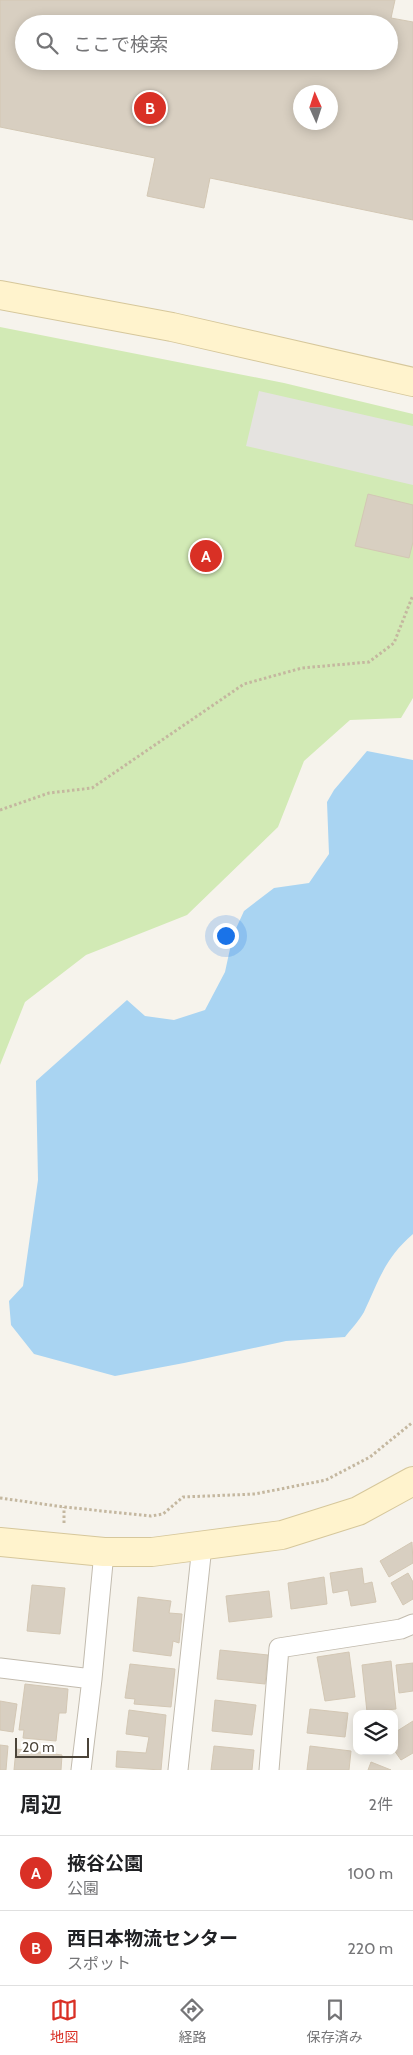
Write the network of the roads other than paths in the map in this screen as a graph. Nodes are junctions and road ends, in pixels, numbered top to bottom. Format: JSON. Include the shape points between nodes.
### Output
{"nodes":[{"id":1,"x":0,"y":294,"type":"edge"},
{"id":2,"x":413,"y":382,"type":"edge"},
{"id":3,"x":413,"y":1481,"type":"edge"},
{"id":4,"x":0,"y":1542,"type":"edge"},
{"id":5,"x":202,"y":1546,"type":"junction"},
{"id":6,"x":104,"y":1552,"type":"junction"},
{"id":7,"x":413,"y":1624,"type":"edge"},
{"id":8,"x":0,"y":1668,"type":"edge"},
{"id":9,"x":92,"y":1679,"type":"junction"},
{"id":10,"x":81,"y":1770,"type":"edge"},
{"id":11,"x":178,"y":1770,"type":"edge"},
{"id":12,"x":269,"y":1770,"type":"edge"}],
"edges":[{"from":1,"to":2,"type":"street","via":[[172,327]]},
{"from":3,"to":5,"type":"street","via":[[358,1511],[282,1535]]},
{"from":4,"to":6,"type":"street"},
{"from":5,"to":6,"type":"street","via":[[152,1552]]},
{"from":5,"to":11,"type":"street"},
{"from":6,"to":9,"type":"street"},
{"from":7,"to":12,"type":"street","via":[[401,1630],[279,1648]]},
{"from":8,"to":9,"type":"street"},
{"from":9,"to":10,"type":"street"}]}
